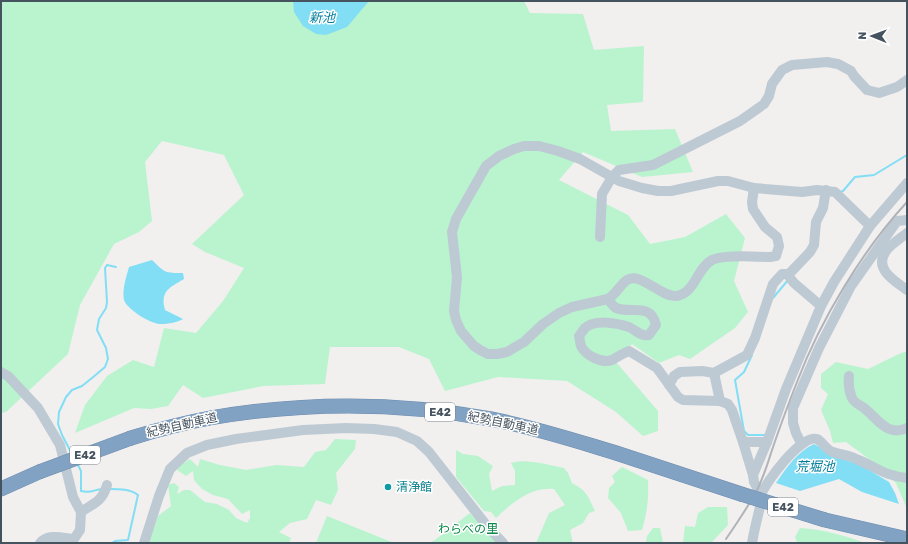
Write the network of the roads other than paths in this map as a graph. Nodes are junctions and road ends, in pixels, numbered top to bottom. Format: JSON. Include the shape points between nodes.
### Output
{"nodes":[{"id":1,"x":907,"y":80,"type":"edge"},
{"id":2,"x":612,"y":177,"type":"junction"},
{"id":3,"x":907,"y":183,"type":"edge"},
{"id":4,"x":754,"y":188,"type":"junction"},
{"id":5,"x":826,"y":190,"type":"junction"},
{"id":6,"x":907,"y":220,"type":"edge"},
{"id":7,"x":870,"y":226,"type":"junction"},
{"id":8,"x":907,"y":233,"type":"edge"},
{"id":9,"x":600,"y":237,"type":"dead end"},
{"id":10,"x":787,"y":274,"type":"junction"},
{"id":11,"x":907,"y":290,"type":"edge"},
{"id":12,"x":608,"y":299,"type":"junction"},
{"id":13,"x":821,"y":306,"type":"junction"},
{"id":14,"x":1,"y":372,"type":"edge"},
{"id":15,"x":714,"y":373,"type":"junction"},
{"id":16,"x":849,"y":376,"type":"dead end"},
{"id":17,"x":669,"y":384,"type":"junction"},
{"id":18,"x":720,"y":401,"type":"junction"},
{"id":19,"x":907,"y":428,"type":"edge"},
{"id":20,"x":743,"y":442,"type":"junction"},
{"id":21,"x":767,"y":442,"type":"junction"},
{"id":22,"x":801,"y":443,"type":"junction"},
{"id":23,"x":753,"y":474,"type":"junction"},
{"id":24,"x":907,"y":478,"type":"edge"},
{"id":25,"x":107,"y":485,"type":"dead end"},
{"id":26,"x":1,"y":489,"type":"edge"},
{"id":27,"x":761,"y":495,"type":"junction"},
{"id":28,"x":80,"y":512,"type":"junction"},
{"id":29,"x":907,"y":539,"type":"edge"},
{"id":30,"x":752,"y":542,"type":"edge"},
{"id":31,"x":40,"y":543,"type":"edge"},
{"id":32,"x":144,"y":543,"type":"edge"},
{"id":33,"x":503,"y":543,"type":"edge"}],
"edges":[{"from":1,"to":2,"type":"street","via":[[897,87],[879,93],[867,90],[851,71],[838,64],[827,62],[792,65],[782,70],[772,84],[764,104],[740,121],[653,165],[619,170]]},
{"from":2,"to":4,"type":"street","via":[[658,191],[671,191],[718,181]]},
{"from":2,"to":9,"type":"street","via":[[602,194]]},
{"from":2,"to":12,"type":"street","via":[[580,159],[558,151],[539,146],[514,149],[486,166],[456,219],[452,232],[457,277],[454,311],[456,320],[461,331],[480,350],[488,354],[507,352],[524,342],[543,324],[572,307]]},
{"from":3,"to":7,"type":"street"},
{"from":4,"to":5,"type":"street","via":[[802,192]]},
{"from":4,"to":12,"type":"street","via":[[753,209],[777,238],[779,246],[776,256],[720,258],[711,261],[703,267],[688,292],[678,296],[663,293],[635,277],[628,279]]},
{"from":5,"to":7,"type":"street","via":[[835,192]]},
{"from":5,"to":10,"type":"street","via":[[823,208],[816,222],[814,245]]},
{"from":6,"to":22,"type":"street","via":[[897,221],[862,270],[847,293],[819,348],[793,408],[793,423]]},
{"from":7,"to":13,"type":"street"},
{"from":8,"to":11,"type":"street","via":[[886,252],[882,261],[888,276]]},
{"from":10,"to":13,"type":"street"},
{"from":10,"to":15,"type":"street","via":[[782,274],[773,284],[747,355]]},
{"from":12,"to":17,"type":"street","via":[[615,308],[638,309],[649,313],[656,325],[654,330],[644,336],[628,327],[609,323],[595,324],[586,327],[579,336],[581,346],[594,358],[604,361],[629,351],[634,353],[657,368]]},
{"from":13,"to":21,"type":"street"},
{"from":14,"to":28,"type":"street","via":[[8,376],[38,408],[60,445],[73,497]]},
{"from":15,"to":17,"type":"street","via":[[680,372]]},
{"from":15,"to":18,"type":"street"},
{"from":16,"to":19,"type":"street","via":[[852,400],[882,426],[894,431]]},
{"from":17,"to":18,"type":"street","via":[[682,400]]},
{"from":18,"to":20,"type":"street","via":[[728,404],[732,410]]},
{"from":20,"to":21,"type":"street"},
{"from":20,"to":23,"type":"street"},
{"from":21,"to":23,"type":"street"},
{"from":22,"to":24,"type":"street","via":[[815,438],[832,452],[856,458],[895,477]]},
{"from":22,"to":27,"type":"street","via":[[772,476]]},
{"from":23,"to":27,"type":"street"},
{"from":25,"to":28,"type":"street","via":[[104,496]]},
{"from":26,"to":29,"type":"highway","name":"紀勢自動車道","number":"E42","bridge":true,"via":[[131,438],[209,418],[294,407],[423,410],[492,419],[533,428],[825,520]]},
{"from":27,"to":30,"type":"street"},
{"from":28,"to":31,"type":"street","via":[[80,530],[74,539],[54,537]]},
{"from":32,"to":33,"type":"street","via":[[158,496],[170,469],[188,453],[207,445],[236,439],[303,430],[346,428],[397,432],[417,441],[429,452]]}]}
